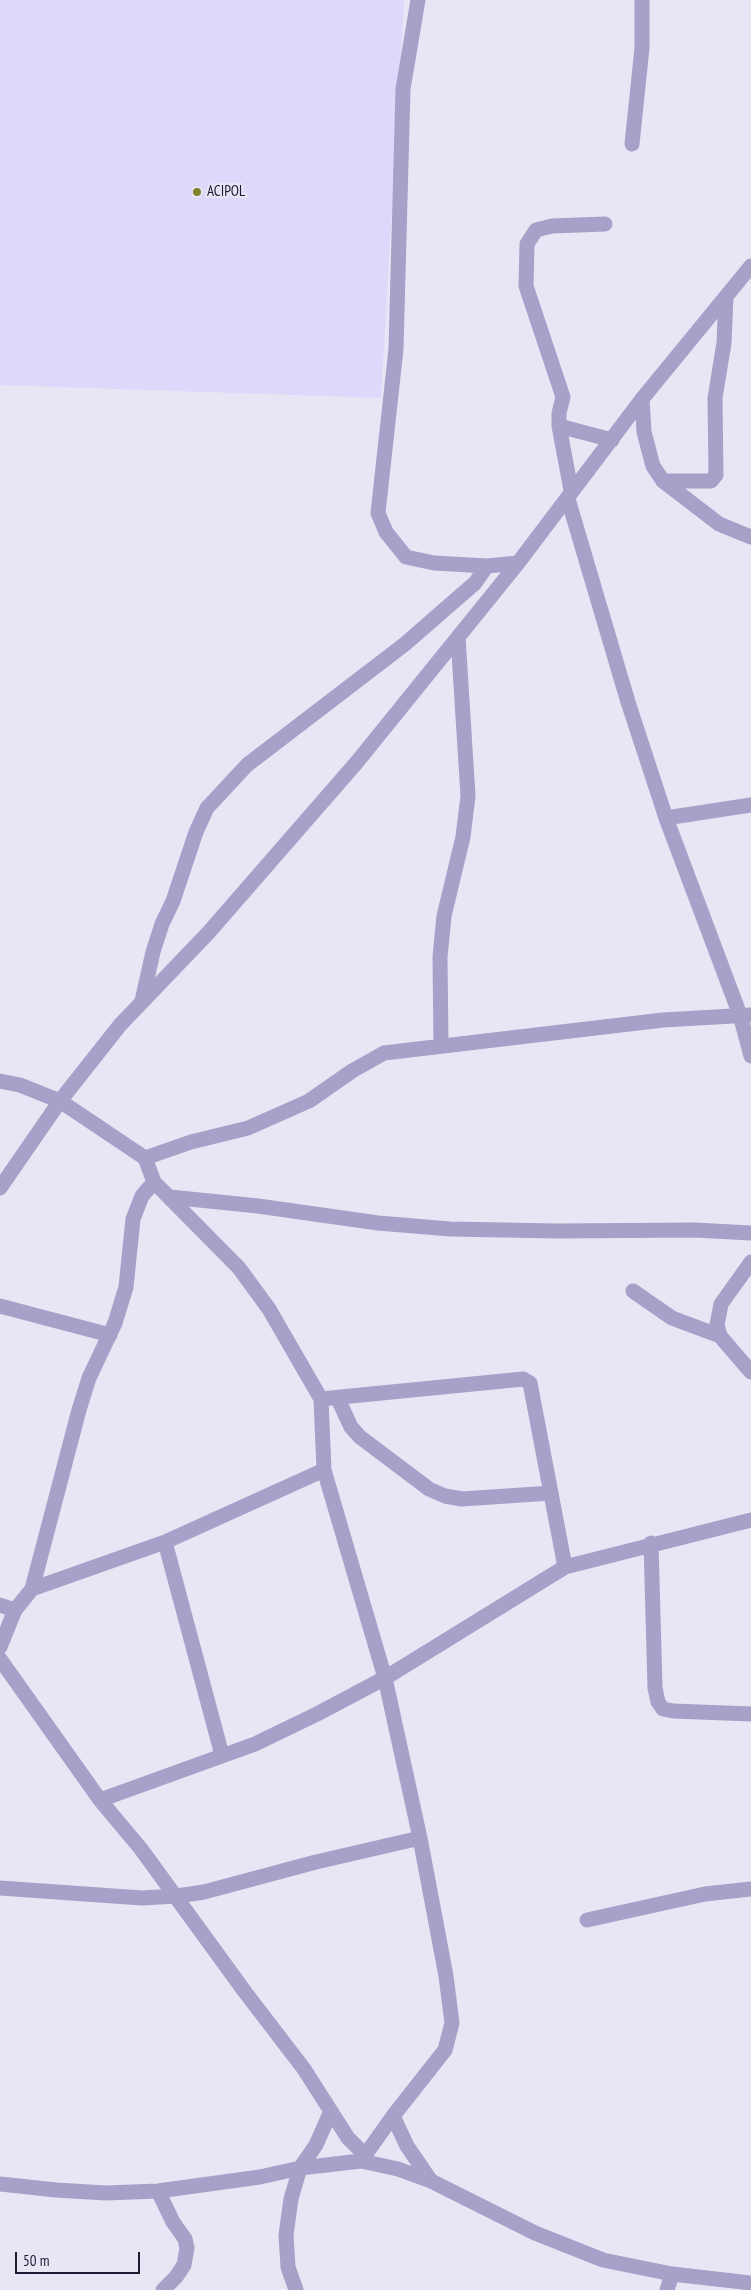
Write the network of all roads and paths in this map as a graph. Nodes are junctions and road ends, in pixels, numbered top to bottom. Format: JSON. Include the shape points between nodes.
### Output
{"nodes":[{"id":1,"x":418,"y":0,"type":"edge"},
{"id":2,"x":642,"y":0,"type":"edge"},
{"id":3,"x":632,"y":144,"type":"dead end"},
{"id":4,"x":605,"y":224,"type":"dead end"},
{"id":5,"x":751,"y":266,"type":"edge"},
{"id":6,"x":746,"y":283,"type":"edge"},
{"id":7,"x":726,"y":297,"type":"junction"},
{"id":8,"x":642,"y":399,"type":"junction"},
{"id":9,"x":559,"y":426,"type":"junction"},
{"id":10,"x":612,"y":440,"type":"junction"},
{"id":11,"x":663,"y":481,"type":"junction"},
{"id":12,"x":570,"y":494,"type":"junction"},
{"id":13,"x":751,"y":537,"type":"edge"},
{"id":14,"x":518,"y":563,"type":"junction"},
{"id":15,"x":487,"y":566,"type":"junction"},
{"id":16,"x":458,"y":637,"type":"junction"},
{"id":17,"x":751,"y":805,"type":"edge"},
{"id":18,"x":666,"y":818,"type":"junction"},
{"id":19,"x":141,"y":1003,"type":"junction"},
{"id":20,"x":746,"y":1015,"type":"edge"},
{"id":21,"x":441,"y":1045,"type":"junction"},
{"id":22,"x":751,"y":1056,"type":"edge"},
{"id":23,"x":0,"y":1082,"type":"edge"},
{"id":24,"x":60,"y":1101,"type":"junction"},
{"id":25,"x":145,"y":1158,"type":"junction"},
{"id":26,"x":154,"y":1182,"type":"junction"},
{"id":27,"x":0,"y":1188,"type":"edge"},
{"id":28,"x":170,"y":1197,"type":"junction"},
{"id":29,"x":751,"y":1233,"type":"edge"},
{"id":30,"x":751,"y":1262,"type":"edge"},
{"id":31,"x":632,"y":1290,"type":"dead end"},
{"id":32,"x":0,"y":1306,"type":"edge"},
{"id":33,"x":110,"y":1335,"type":"junction"},
{"id":34,"x":720,"y":1336,"type":"junction"},
{"id":35,"x":751,"y":1372,"type":"edge"},
{"id":36,"x":338,"y":1399,"type":"junction"},
{"id":37,"x":321,"y":1400,"type":"junction"},
{"id":38,"x":324,"y":1470,"type":"junction"},
{"id":39,"x":551,"y":1493,"type":"junction"},
{"id":40,"x":751,"y":1520,"type":"edge"},
{"id":41,"x":164,"y":1542,"type":"junction"},
{"id":42,"x":651,"y":1543,"type":"junction"},
{"id":43,"x":565,"y":1567,"type":"junction"},
{"id":44,"x":32,"y":1589,"type":"junction"},
{"id":45,"x":0,"y":1605,"type":"edge"},
{"id":46,"x":15,"y":1610,"type":"junction"},
{"id":47,"x":0,"y":1647,"type":"edge"},
{"id":48,"x":0,"y":1659,"type":"edge"},
{"id":49,"x":384,"y":1678,"type":"junction"},
{"id":50,"x":751,"y":1714,"type":"edge"},
{"id":51,"x":222,"y":1755,"type":"junction"},
{"id":52,"x":100,"y":1800,"type":"junction"},
{"id":53,"x":420,"y":1838,"type":"junction"},
{"id":54,"x":0,"y":1888,"type":"edge"},
{"id":55,"x":751,"y":1889,"type":"edge"},
{"id":56,"x":177,"y":1896,"type":"junction"},
{"id":57,"x":587,"y":1920,"type":"dead end"},
{"id":58,"x":331,"y":2111,"type":"junction"},
{"id":59,"x":393,"y":2116,"type":"junction"},
{"id":60,"x":363,"y":2158,"type":"junction"},
{"id":61,"x":300,"y":2168,"type":"junction"},
{"id":62,"x":431,"y":2181,"type":"junction"},
{"id":63,"x":0,"y":2184,"type":"edge"},
{"id":64,"x":158,"y":2191,"type":"junction"},
{"id":65,"x":672,"y":2274,"type":"junction"},
{"id":66,"x":751,"y":2283,"type":"edge"},
{"id":67,"x":163,"y":2290,"type":"edge"},
{"id":68,"x":296,"y":2290,"type":"edge"},
{"id":69,"x":667,"y":2290,"type":"edge"}],
"edges":[{"from":1,"to":15,"type":"street","via":[[403,89],[396,348],[378,513],[386,532],[406,557],[434,563]]},
{"from":2,"to":3,"type":"street","via":[[642,48]]},
{"from":4,"to":9,"type":"street","via":[[552,226],[536,230],[527,244],[526,286],[564,397]]},
{"from":5,"to":6,"type":"street"},
{"from":6,"to":7,"type":"street"},
{"from":7,"to":8,"type":"street"},
{"from":7,"to":11,"type":"street","via":[[724,343],[714,398],[716,475],[711,481]]},
{"from":8,"to":10,"type":"street"},
{"from":8,"to":11,"type":"street","via":[[644,432],[653,466]]},
{"from":9,"to":10,"type":"street"},
{"from":9,"to":12,"type":"street"},
{"from":10,"to":12,"type":"street"},
{"from":11,"to":13,"type":"street","via":[[719,524]]},
{"from":12,"to":14,"type":"street"},
{"from":12,"to":18,"type":"street","via":[[628,702]]},
{"from":14,"to":15,"type":"street"},
{"from":14,"to":16,"type":"street"},
{"from":15,"to":19,"type":"street","via":[[475,583],[405,644],[247,765],[207,808],[162,924]]},
{"from":16,"to":19,"type":"street","via":[[279,853]]},
{"from":16,"to":21,"type":"street","via":[[468,796],[463,837],[444,916],[440,957]]},
{"from":17,"to":18,"type":"street"},
{"from":18,"to":20,"type":"street"},
{"from":19,"to":24,"type":"street"},
{"from":20,"to":21,"type":"street","via":[[663,1020]]},
{"from":20,"to":22,"type":"street"},
{"from":21,"to":25,"type":"street","via":[[384,1053],[309,1101],[248,1128]]},
{"from":23,"to":24,"type":"street","via":[[20,1085]]},
{"from":24,"to":25,"type":"street"},
{"from":24,"to":27,"type":"street"},
{"from":25,"to":26,"type":"street"},
{"from":26,"to":28,"type":"street"},
{"from":26,"to":33,"type":"street","via":[[142,1196],[134,1219],[126,1287]]},
{"from":28,"to":29,"type":"street","via":[[450,1229]]},
{"from":28,"to":37,"type":"street","via":[[239,1268],[269,1309]]},
{"from":30,"to":34,"type":"street","via":[[721,1304],[717,1325]]},
{"from":31,"to":34,"type":"street","via":[[672,1318]]},
{"from":32,"to":33,"type":"street"},
{"from":33,"to":44,"type":"street","via":[[89,1378],[79,1410]]},
{"from":34,"to":35,"type":"street"},
{"from":36,"to":37,"type":"street"},
{"from":36,"to":39,"type":"street","via":[[360,1437],[437,1493],[462,1499]]},
{"from":36,"to":39,"type":"street","via":[[522,1379],[530,1383],[533,1393]]},
{"from":37,"to":38,"type":"street"},
{"from":38,"to":41,"type":"street"},
{"from":38,"to":49,"type":"street"},
{"from":39,"to":43,"type":"street"},
{"from":40,"to":42,"type":"street"},
{"from":41,"to":44,"type":"street"},
{"from":41,"to":51,"type":"street"},
{"from":42,"to":43,"type":"street"},
{"from":42,"to":50,"type":"street","via":[[658,1702],[663,1708],[673,1711]]},
{"from":43,"to":49,"type":"street"},
{"from":44,"to":46,"type":"street"},
{"from":45,"to":46,"type":"street"},
{"from":46,"to":47,"type":"street"},
{"from":48,"to":52,"type":"street"},
{"from":49,"to":51,"type":"street","via":[[255,1744]]},
{"from":49,"to":53,"type":"street"},
{"from":51,"to":52,"type":"street"},
{"from":52,"to":56,"type":"street"},
{"from":53,"to":56,"type":"street"},
{"from":53,"to":59,"type":"street","via":[[452,2023],[445,2050]]},
{"from":54,"to":56,"type":"street","via":[[142,1898]]},
{"from":55,"to":57,"type":"street","via":[[705,1894]]},
{"from":56,"to":58,"type":"street","via":[[304,2069]]},
{"from":58,"to":60,"type":"street"},
{"from":58,"to":61,"type":"street","via":[[316,2145]]},
{"from":59,"to":60,"type":"street"},
{"from":59,"to":62,"type":"street","via":[[407,2146]]},
{"from":60,"to":61,"type":"street"},
{"from":60,"to":62,"type":"street"},
{"from":61,"to":64,"type":"street"},
{"from":61,"to":68,"type":"street","via":[[286,2235],[288,2267]]},
{"from":62,"to":65,"type":"street","via":[[536,2233],[603,2260]]},
{"from":63,"to":64,"type":"street","via":[[106,2193]]},
{"from":64,"to":67,"type":"street","via":[[187,2248],[184,2265]]},
{"from":65,"to":66,"type":"street"},
{"from":65,"to":69,"type":"street"}]}
